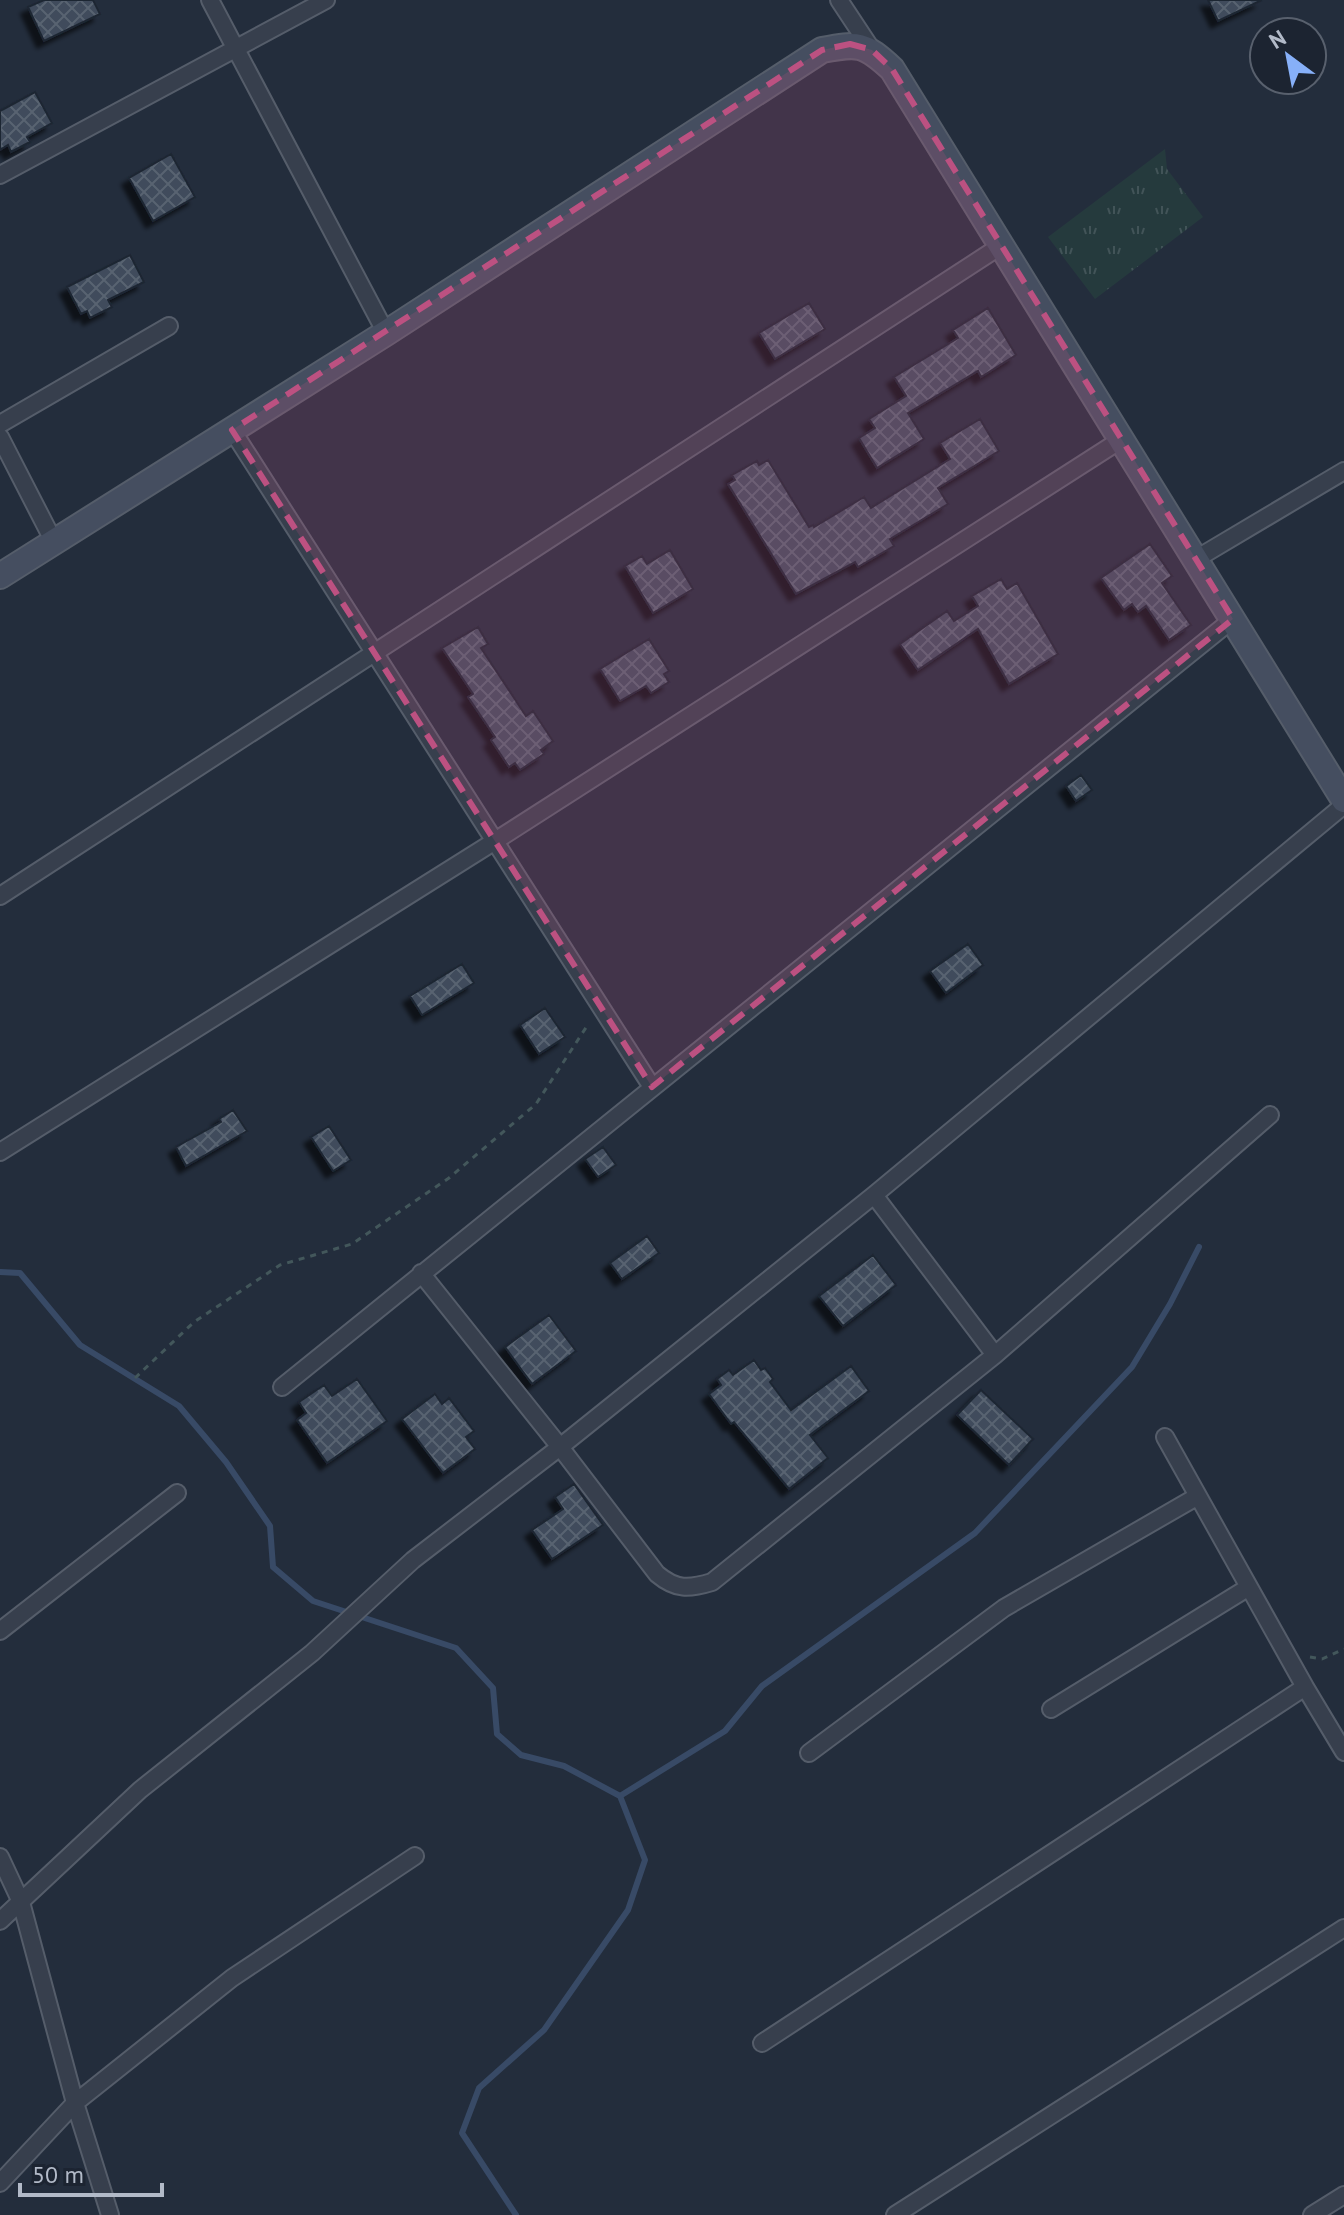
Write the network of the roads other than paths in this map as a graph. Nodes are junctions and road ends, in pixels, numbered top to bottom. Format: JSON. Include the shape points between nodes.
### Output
{"nodes":[{"id":1,"x":210,"y":0,"type":"edge"},
{"id":2,"x":326,"y":0,"type":"edge"},
{"id":3,"x":839,"y":0,"type":"edge"},
{"id":4,"x":236,"y":48,"type":"junction"},
{"id":5,"x":872,"y":50,"type":"junction"},
{"id":6,"x":0,"y":175,"type":"edge"},
{"id":7,"x":1002,"y":245,"type":"junction"},
{"id":8,"x":169,"y":326,"type":"dead end"},
{"id":9,"x":386,"y":333,"type":"junction"},
{"id":10,"x":0,"y":424,"type":"edge"},
{"id":11,"x":232,"y":430,"type":"junction"},
{"id":12,"x":0,"y":437,"type":"edge"},
{"id":13,"x":1122,"y":439,"type":"junction"},
{"id":14,"x":1344,"y":471,"type":"edge"},
{"id":15,"x":54,"y":542,"type":"junction"},
{"id":16,"x":1196,"y":559,"type":"junction"},
{"id":17,"x":0,"y":576,"type":"edge"},
{"id":18,"x":1233,"y":619,"type":"junction"},
{"id":19,"x":375,"y":653,"type":"junction"},
{"id":20,"x":1344,"y":802,"type":"edge"},
{"id":21,"x":495,"y":841,"type":"junction"},
{"id":22,"x":0,"y":896,"type":"edge"},
{"id":23,"x":652,"y":1087,"type":"junction"},
{"id":24,"x":1270,"y":1115,"type":"dead end"},
{"id":25,"x":0,"y":1152,"type":"edge"},
{"id":26,"x":874,"y":1195,"type":"junction"},
{"id":27,"x":421,"y":1273,"type":"junction"},
{"id":28,"x":995,"y":1355,"type":"junction"},
{"id":29,"x":282,"y":1387,"type":"dead end"},
{"id":30,"x":1165,"y":1437,"type":"dead end"},
{"id":31,"x":560,"y":1447,"type":"junction"},
{"id":32,"x":177,"y":1493,"type":"dead end"},
{"id":33,"x":1198,"y":1496,"type":"junction"},
{"id":34,"x":1249,"y":1587,"type":"junction"},
{"id":35,"x":0,"y":1631,"type":"edge"},
{"id":36,"x":1305,"y":1687,"type":"junction"},
{"id":37,"x":1051,"y":1709,"type":"dead end"},
{"id":38,"x":1344,"y":1752,"type":"edge"},
{"id":39,"x":809,"y":1753,"type":"dead end"},
{"id":40,"x":415,"y":1856,"type":"dead end"},
{"id":41,"x":0,"y":1857,"type":"edge"},
{"id":42,"x":21,"y":1902,"type":"junction"},
{"id":43,"x":0,"y":1921,"type":"edge"},
{"id":44,"x":1344,"y":1928,"type":"edge"},
{"id":45,"x":762,"y":2043,"type":"dead end"},
{"id":46,"x":75,"y":2103,"type":"junction"},
{"id":47,"x":0,"y":2183,"type":"edge"},
{"id":48,"x":1344,"y":2195,"type":"edge"},
{"id":49,"x":110,"y":2215,"type":"edge"},
{"id":50,"x":895,"y":2215,"type":"edge"},
{"id":51,"x":1312,"y":2215,"type":"edge"}],
"edges":[{"from":1,"to":4,"type":"street"},
{"from":2,"to":4,"type":"street"},
{"from":3,"to":5,"type":"street"},
{"from":4,"to":6,"type":"street"},
{"from":4,"to":9,"type":"street"},
{"from":5,"to":7,"type":"street","via":[[892,69]]},
{"from":5,"to":9,"type":"street","via":[[850,44],[822,50]]},
{"from":7,"to":13,"type":"street"},
{"from":7,"to":19,"type":"street"},
{"from":8,"to":10,"type":"street"},
{"from":9,"to":11,"type":"street"},
{"from":11,"to":15,"type":"street"},
{"from":11,"to":19,"type":"street"},
{"from":12,"to":15,"type":"street"},
{"from":13,"to":16,"type":"street"},
{"from":13,"to":21,"type":"street"},
{"from":14,"to":16,"type":"street"},
{"from":15,"to":17,"type":"street"},
{"from":16,"to":18,"type":"street"},
{"from":18,"to":20,"type":"street"},
{"from":18,"to":23,"type":"street"},
{"from":19,"to":21,"type":"street"},
{"from":19,"to":22,"type":"street"},
{"from":20,"to":26,"type":"street"},
{"from":21,"to":23,"type":"street"},
{"from":21,"to":25,"type":"street"},
{"from":23,"to":27,"type":"street"},
{"from":24,"to":28,"type":"street"},
{"from":26,"to":28,"type":"street"},
{"from":26,"to":31,"type":"street"},
{"from":27,"to":29,"type":"street"},
{"from":27,"to":31,"type":"street"},
{"from":28,"to":31,"type":"street","via":[[712,1582],[695,1588],[682,1589],[657,1574]]},
{"from":30,"to":33,"type":"street"},
{"from":31,"to":42,"type":"street","via":[[413,1560],[312,1653],[140,1790]]},
{"from":32,"to":35,"type":"street"},
{"from":33,"to":34,"type":"street"},
{"from":33,"to":39,"type":"street","via":[[1004,1608]]},
{"from":34,"to":36,"type":"street"},
{"from":34,"to":37,"type":"street"},
{"from":36,"to":38,"type":"street"},
{"from":36,"to":45,"type":"street"},
{"from":40,"to":46,"type":"street","via":[[232,1978]]},
{"from":41,"to":42,"type":"street"},
{"from":42,"to":43,"type":"street"},
{"from":42,"to":46,"type":"street"},
{"from":44,"to":50,"type":"street"},
{"from":46,"to":47,"type":"street"},
{"from":46,"to":49,"type":"street"},
{"from":48,"to":51,"type":"street"}]}
